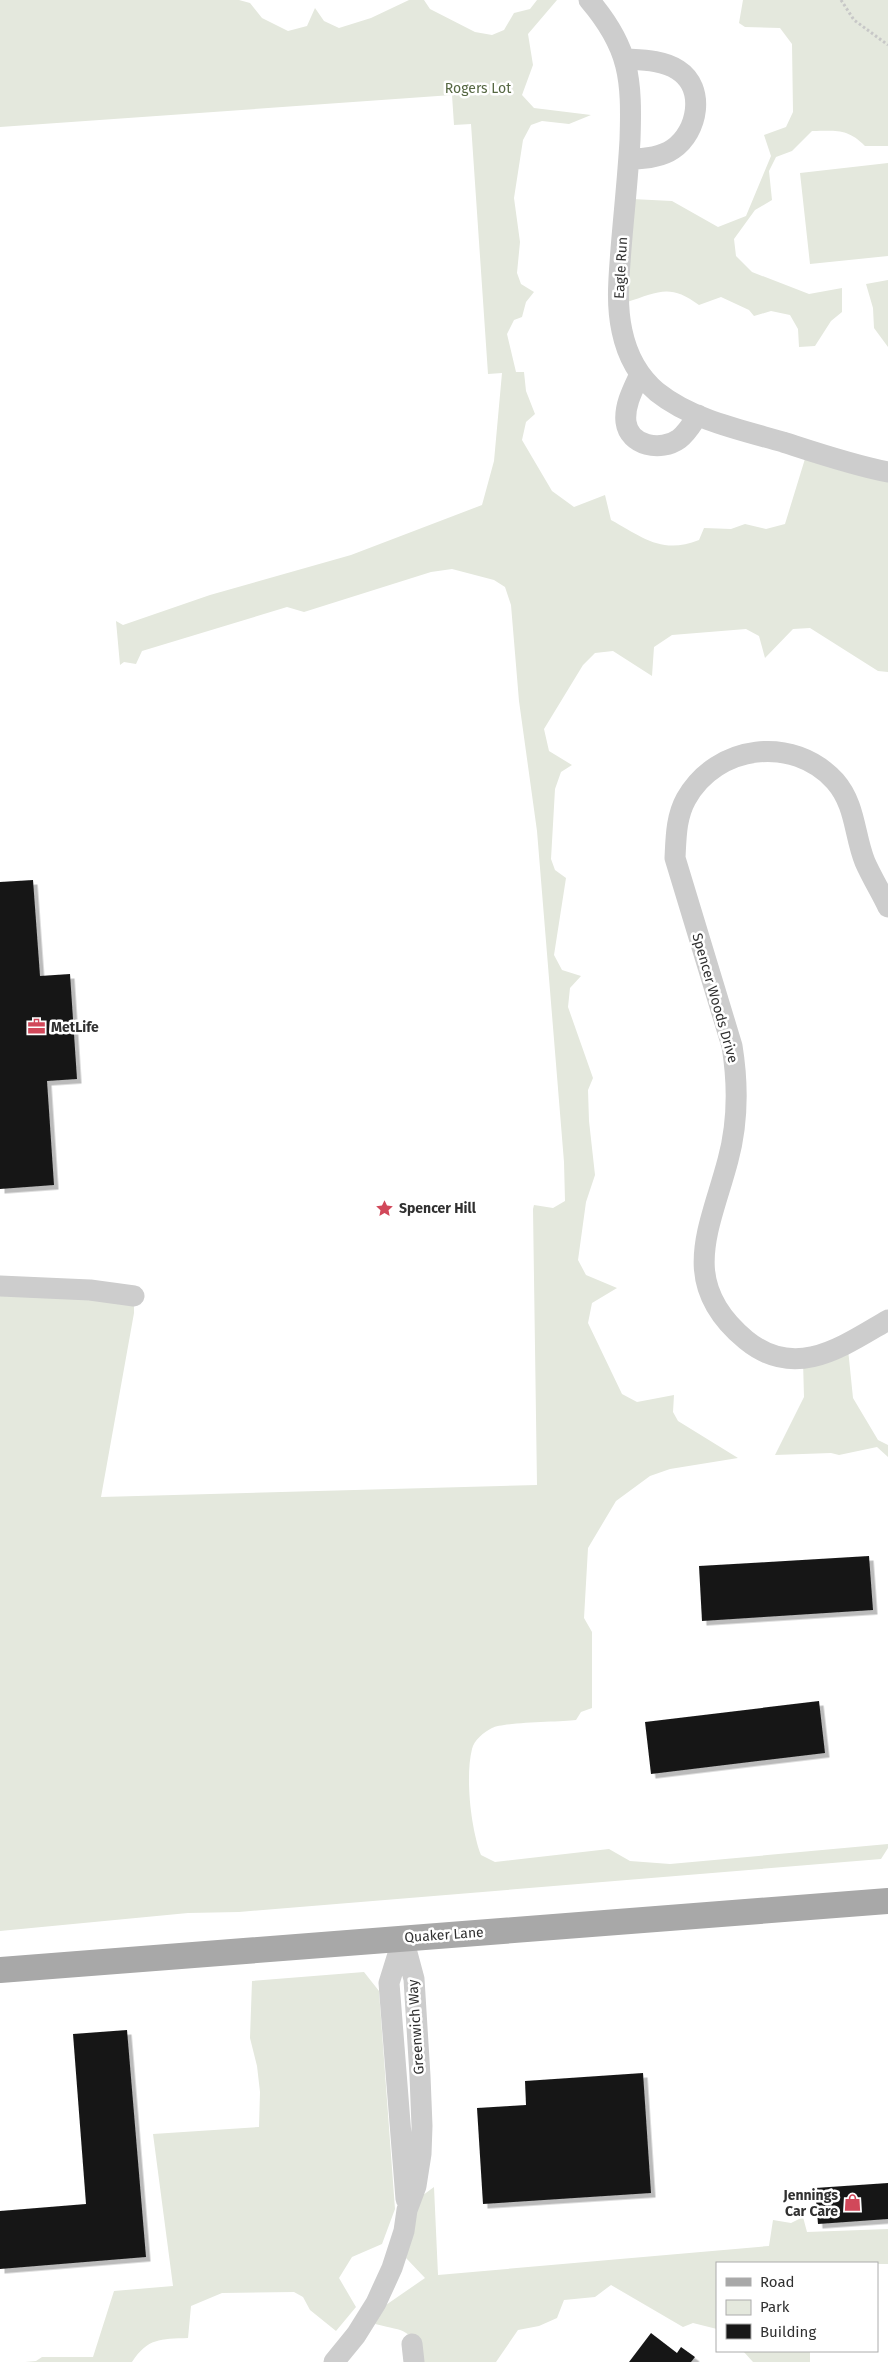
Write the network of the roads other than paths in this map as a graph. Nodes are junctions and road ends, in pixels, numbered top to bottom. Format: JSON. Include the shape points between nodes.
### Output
{"nodes":[{"id":1,"x":589,"y":0,"type":"edge"},
{"id":2,"x":626,"y":59,"type":"junction"},
{"id":3,"x":628,"y":159,"type":"junction"},
{"id":4,"x":640,"y":374,"type":"junction"},
{"id":5,"x":698,"y":415,"type":"junction"},
{"id":6,"x":888,"y":472,"type":"edge"},
{"id":7,"x":888,"y":906,"type":"edge"},
{"id":8,"x":0,"y":1286,"type":"edge"},
{"id":9,"x":134,"y":1296,"type":"dead end"},
{"id":10,"x":888,"y":1320,"type":"edge"},
{"id":11,"x":888,"y":1901,"type":"edge"},
{"id":12,"x":403,"y":1938,"type":"junction"},
{"id":13,"x":0,"y":1970,"type":"edge"},
{"id":14,"x":334,"y":2362,"type":"edge"}],
"edges":[{"from":1,"to":2,"type":"street","name":"Eagle Run","via":[[604,17]]},
{"from":2,"to":3,"type":"street","name":"Eagle Run","via":[[630,103]]},
{"from":2,"to":3,"type":"street","via":[[656,62],[679,70],[686,78],[695,101],[691,129],[683,141],[659,156]]},
{"from":3,"to":4,"type":"street","name":"Eagle Run","via":[[618,308],[625,343]]},
{"from":4,"to":5,"type":"street","name":"Eagle Run","via":[[666,398]]},
{"from":4,"to":5,"type":"street","via":[[626,417],[628,429],[635,439],[651,446],[669,444],[684,435]]},
{"from":5,"to":6,"type":"street","name":"Eagle Run"},
{"from":7,"to":10,"type":"street","name":"Spencer Woods Drive","via":[[865,861],[845,795],[825,771],[813,763],[785,752],[742,754],[715,767],[686,800],[677,828],[675,858],[732,1046],[736,1078],[732,1144],[705,1238],[705,1274],[712,1296],[732,1327],[752,1344],[790,1359],[821,1356]]},
{"from":8,"to":9,"type":"street","via":[[90,1290]]},
{"from":11,"to":12,"type":"main road","name":"Quaker Lane"},
{"from":12,"to":13,"type":"main road","name":"Quaker Lane"},
{"from":12,"to":14,"type":"street","name":"Greenwich Way","via":[[389,1983],[407,2210],[404,2231],[376,2303]]}]}
